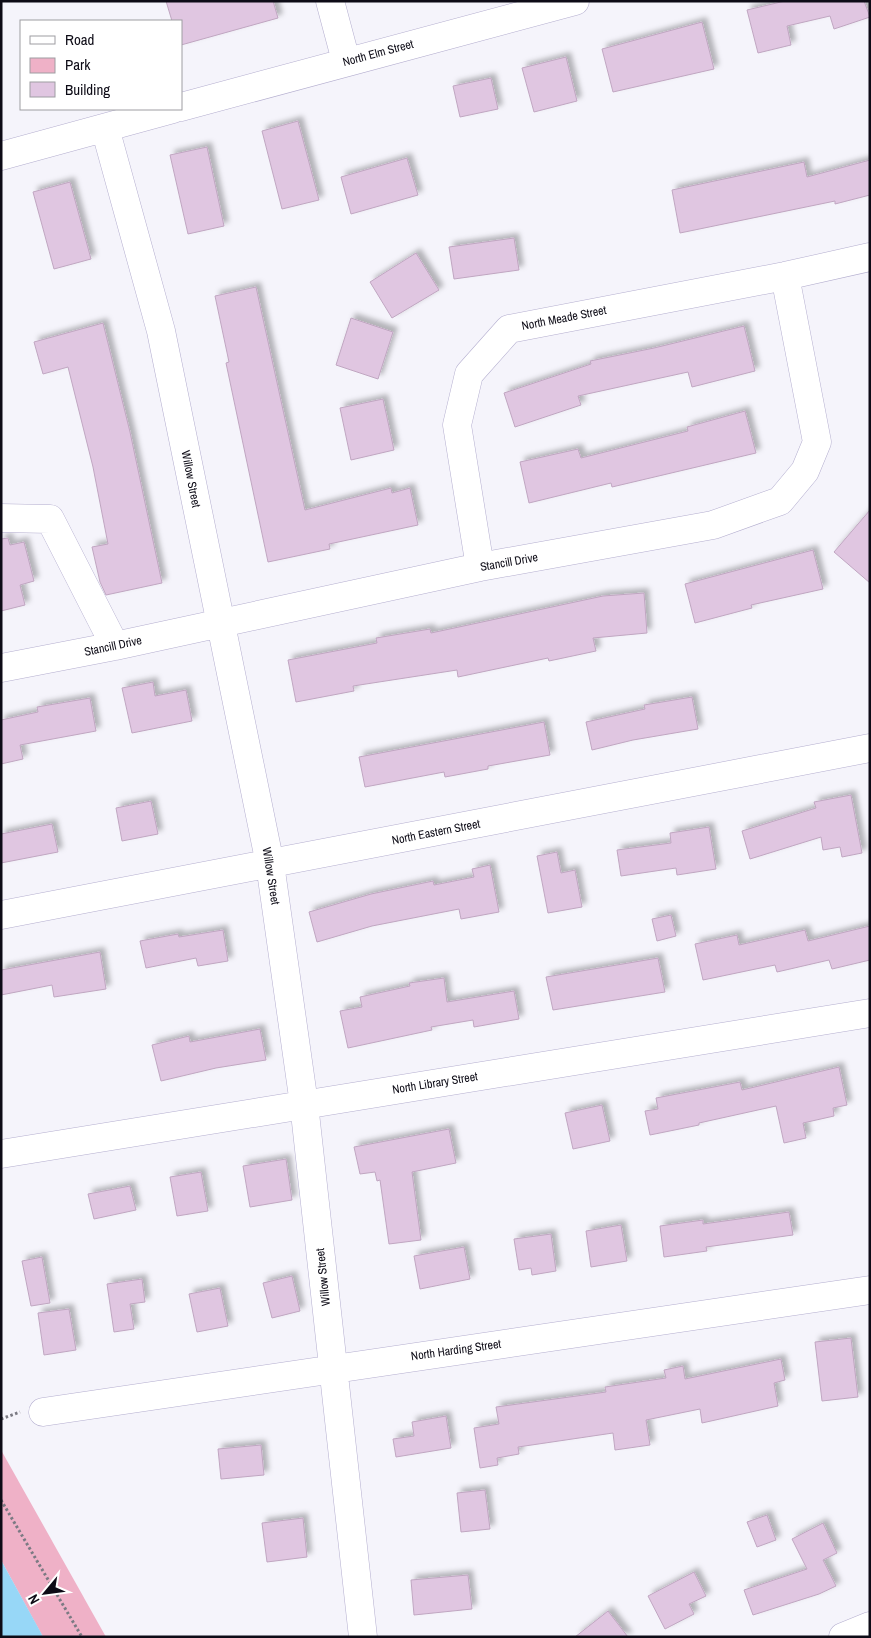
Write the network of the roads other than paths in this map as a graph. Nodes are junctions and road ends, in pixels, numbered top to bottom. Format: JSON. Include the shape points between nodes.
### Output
{"nodes":[{"id":1,"x":330,"y":1,"type":"edge"},
{"id":2,"x":575,"y":1,"type":"edge"},
{"id":3,"x":346,"y":61,"type":"junction"},
{"id":4,"x":182,"y":107,"type":"edge"},
{"id":5,"x":170,"y":110,"type":"edge"},
{"id":6,"x":105,"y":128,"type":"junction"},
{"id":7,"x":1,"y":156,"type":"edge"},
{"id":8,"x":870,"y":256,"type":"edge"},
{"id":9,"x":785,"y":276,"type":"junction"},
{"id":10,"x":1,"y":518,"type":"edge"},
{"id":11,"x":480,"y":567,"type":"junction"},
{"id":12,"x":219,"y":622,"type":"junction"},
{"id":13,"x":115,"y":646,"type":"junction"},
{"id":14,"x":1,"y":668,"type":"edge"},
{"id":15,"x":870,"y":748,"type":"edge"},
{"id":16,"x":270,"y":864,"type":"junction"},
{"id":17,"x":1,"y":915,"type":"edge"},
{"id":18,"x":870,"y":1013,"type":"edge"},
{"id":19,"x":304,"y":1104,"type":"junction"},
{"id":20,"x":1,"y":1154,"type":"edge"},
{"id":21,"x":870,"y":1290,"type":"edge"},
{"id":22,"x":333,"y":1368,"type":"junction"},
{"id":23,"x":43,"y":1412,"type":"dead end"},
{"id":24,"x":870,"y":1626,"type":"edge"},
{"id":25,"x":363,"y":1637,"type":"edge"},
{"id":26,"x":844,"y":1637,"type":"edge"}],
"edges":[{"from":1,"to":3,"type":"street"},
{"from":2,"to":3,"type":"street","name":"North Elm Street"},
{"from":3,"to":4,"type":"street","name":"North Elm Street"},
{"from":5,"to":6,"type":"street"},
{"from":6,"to":7,"type":"street"},
{"from":6,"to":12,"type":"street","name":"Willow Street","via":[[162,331]]},
{"from":8,"to":9,"type":"street","name":"North Meade Street"},
{"from":9,"to":11,"type":"street","name":"North Meade Street","via":[[509,329],[470,374],[457,424]]},
{"from":9,"to":11,"type":"street","name":"Stancill Drive","via":[[817,442],[805,471],[780,501],[713,525]]},
{"from":10,"to":13,"type":"street","via":[[50,519]]},
{"from":11,"to":12,"type":"street","name":"Stancill Drive"},
{"from":12,"to":13,"type":"street","name":"Stancill Drive"},
{"from":12,"to":16,"type":"street","name":"Willow Street"},
{"from":13,"to":14,"type":"street","name":"Stancill Drive"},
{"from":15,"to":16,"type":"street","name":"North Eastern Street"},
{"from":16,"to":17,"type":"street","name":"North Eastern Street"},
{"from":16,"to":19,"type":"street","name":"Willow Street"},
{"from":18,"to":19,"type":"street","name":"North Library Street"},
{"from":19,"to":20,"type":"street","name":"North Library Street"},
{"from":19,"to":22,"type":"street","name":"Willow Street"},
{"from":21,"to":22,"type":"street","name":"North Harding Street"},
{"from":22,"to":23,"type":"street","name":"North Harding Street"},
{"from":22,"to":25,"type":"street","name":"Willow Street"},
{"from":24,"to":26,"type":"street"}]}
